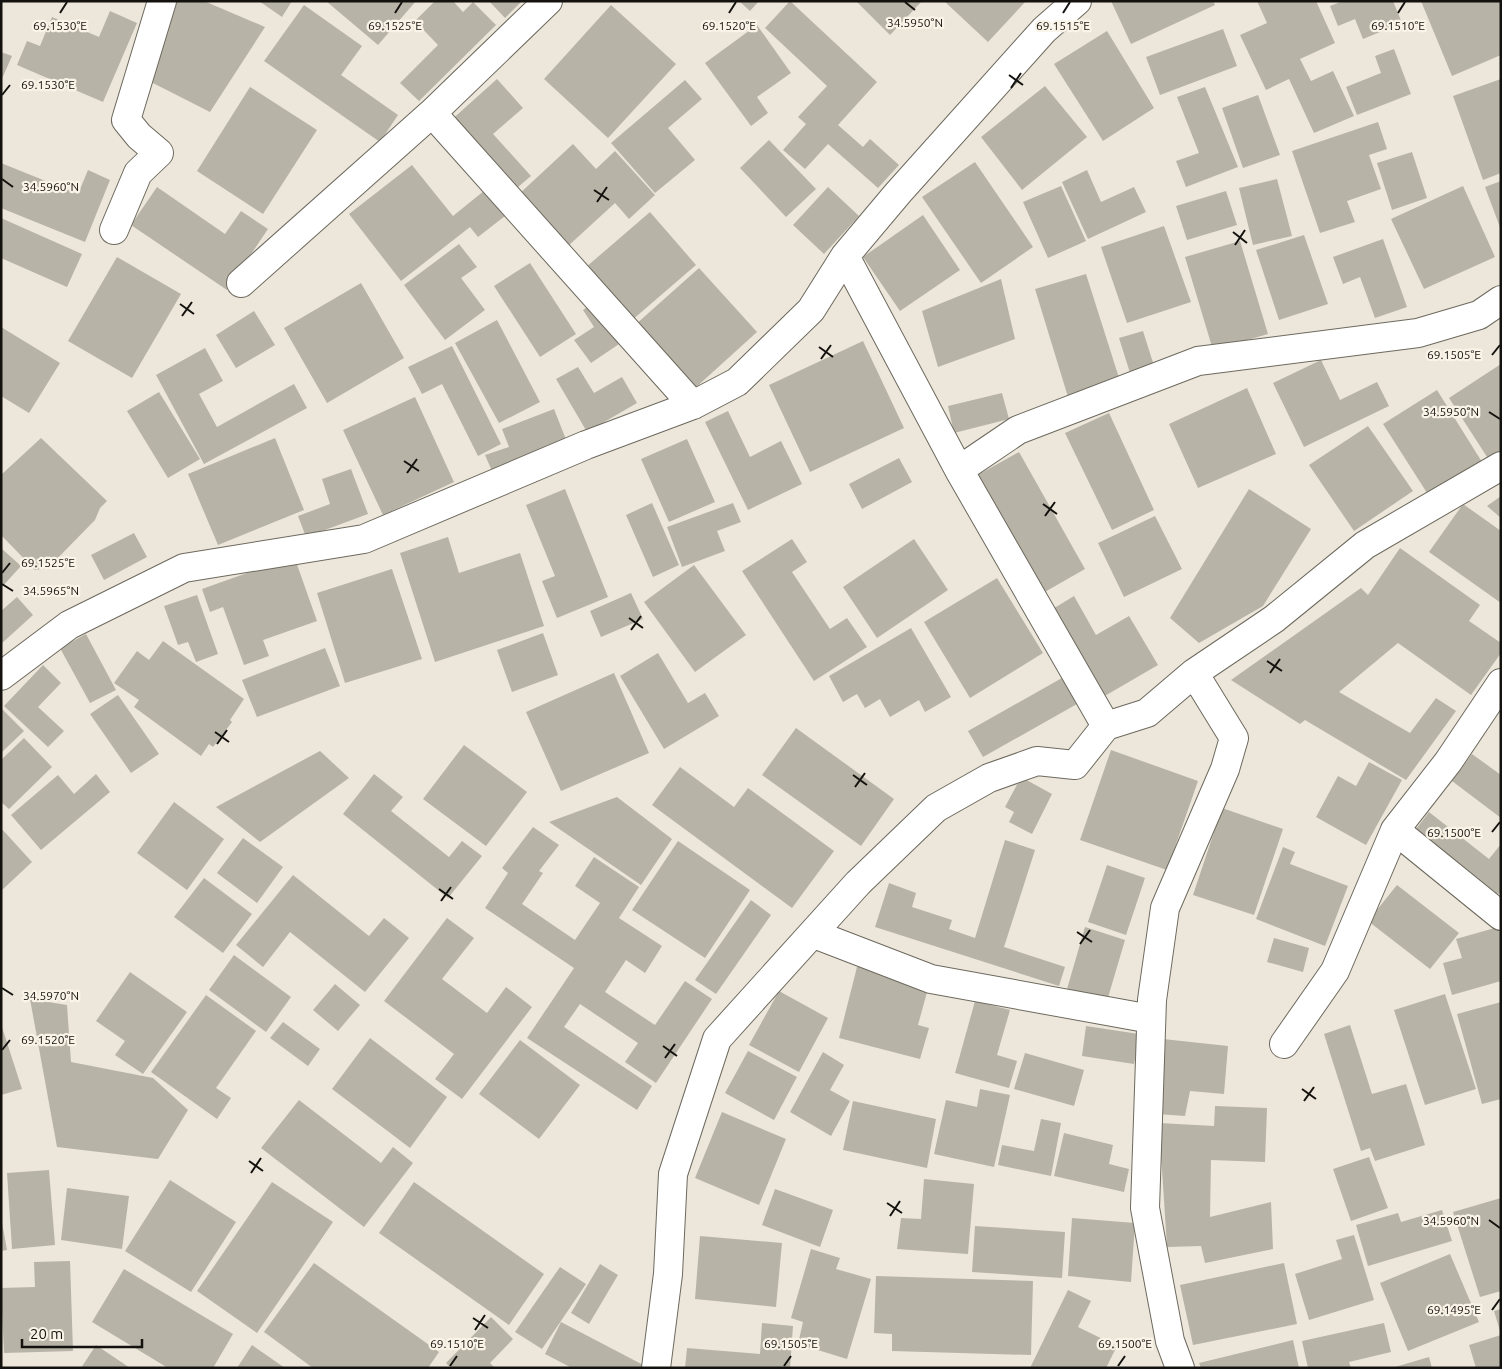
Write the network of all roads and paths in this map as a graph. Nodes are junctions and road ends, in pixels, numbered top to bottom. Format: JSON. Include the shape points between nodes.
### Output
{"nodes":[{"id":1,"x":162,"y":1,"type":"edge"},
{"id":2,"x":548,"y":1,"type":"edge"},
{"id":3,"x":1077,"y":1,"type":"edge"},
{"id":4,"x":432,"y":113,"type":"junction"},
{"id":5,"x":114,"y":230,"type":"dead end"},
{"id":6,"x":845,"y":256,"type":"junction"},
{"id":7,"x":241,"y":283,"type":"dead end"},
{"id":8,"x":1501,"y":300,"type":"edge"},
{"id":9,"x":692,"y":405,"type":"junction"},
{"id":10,"x":1501,"y":466,"type":"edge"},
{"id":11,"x":959,"y":470,"type":"junction"},
{"id":12,"x":1194,"y":673,"type":"junction"},
{"id":13,"x":1,"y":676,"type":"edge"},
{"id":14,"x":1501,"y":683,"type":"edge"},
{"id":15,"x":1106,"y":726,"type":"junction"},
{"id":16,"x":1395,"y":830,"type":"junction"},
{"id":17,"x":1501,"y":916,"type":"edge"},
{"id":18,"x":814,"y":934,"type":"junction"},
{"id":19,"x":1151,"y":1019,"type":"junction"},
{"id":20,"x":1284,"y":1044,"type":"dead end"},
{"id":21,"x":656,"y":1368,"type":"edge"},
{"id":22,"x":1180,"y":1368,"type":"edge"}],
"edges":[{"from":1,"to":5,"type":"street","via":[[126,120],[159,153],[138,174]]},
{"from":2,"to":4,"type":"street"},
{"from":3,"to":6,"type":"street","via":[[1044,30]]},
{"from":4,"to":7,"type":"street"},
{"from":4,"to":9,"type":"street"},
{"from":6,"to":9,"type":"street","via":[[811,310],[737,382]]},
{"from":6,"to":11,"type":"street"},
{"from":8,"to":11,"type":"street","via":[[1479,315],[1418,333],[1198,361],[1018,430]]},
{"from":9,"to":13,"type":"street","via":[[586,445],[364,539],[184,568],[69,625]]},
{"from":10,"to":12,"type":"street","via":[[1365,545],[1274,619]]},
{"from":11,"to":15,"type":"street"},
{"from":12,"to":15,"type":"street","via":[[1147,713]]},
{"from":12,"to":19,"type":"street","via":[[1234,738],[1225,769],[1165,908]]},
{"from":14,"to":16,"type":"street","via":[[1448,762]]},
{"from":15,"to":18,"type":"street","via":[[1075,765],[1037,761],[989,778],[936,808],[858,883]]},
{"from":16,"to":17,"type":"street"},
{"from":16,"to":20,"type":"street","via":[[1335,971]]},
{"from":18,"to":19,"type":"street","via":[[931,979]]},
{"from":18,"to":21,"type":"street","via":[[717,1039],[673,1174],[668,1274]]},
{"from":19,"to":22,"type":"street","via":[[1145,1208],[1170,1341]]}]}
